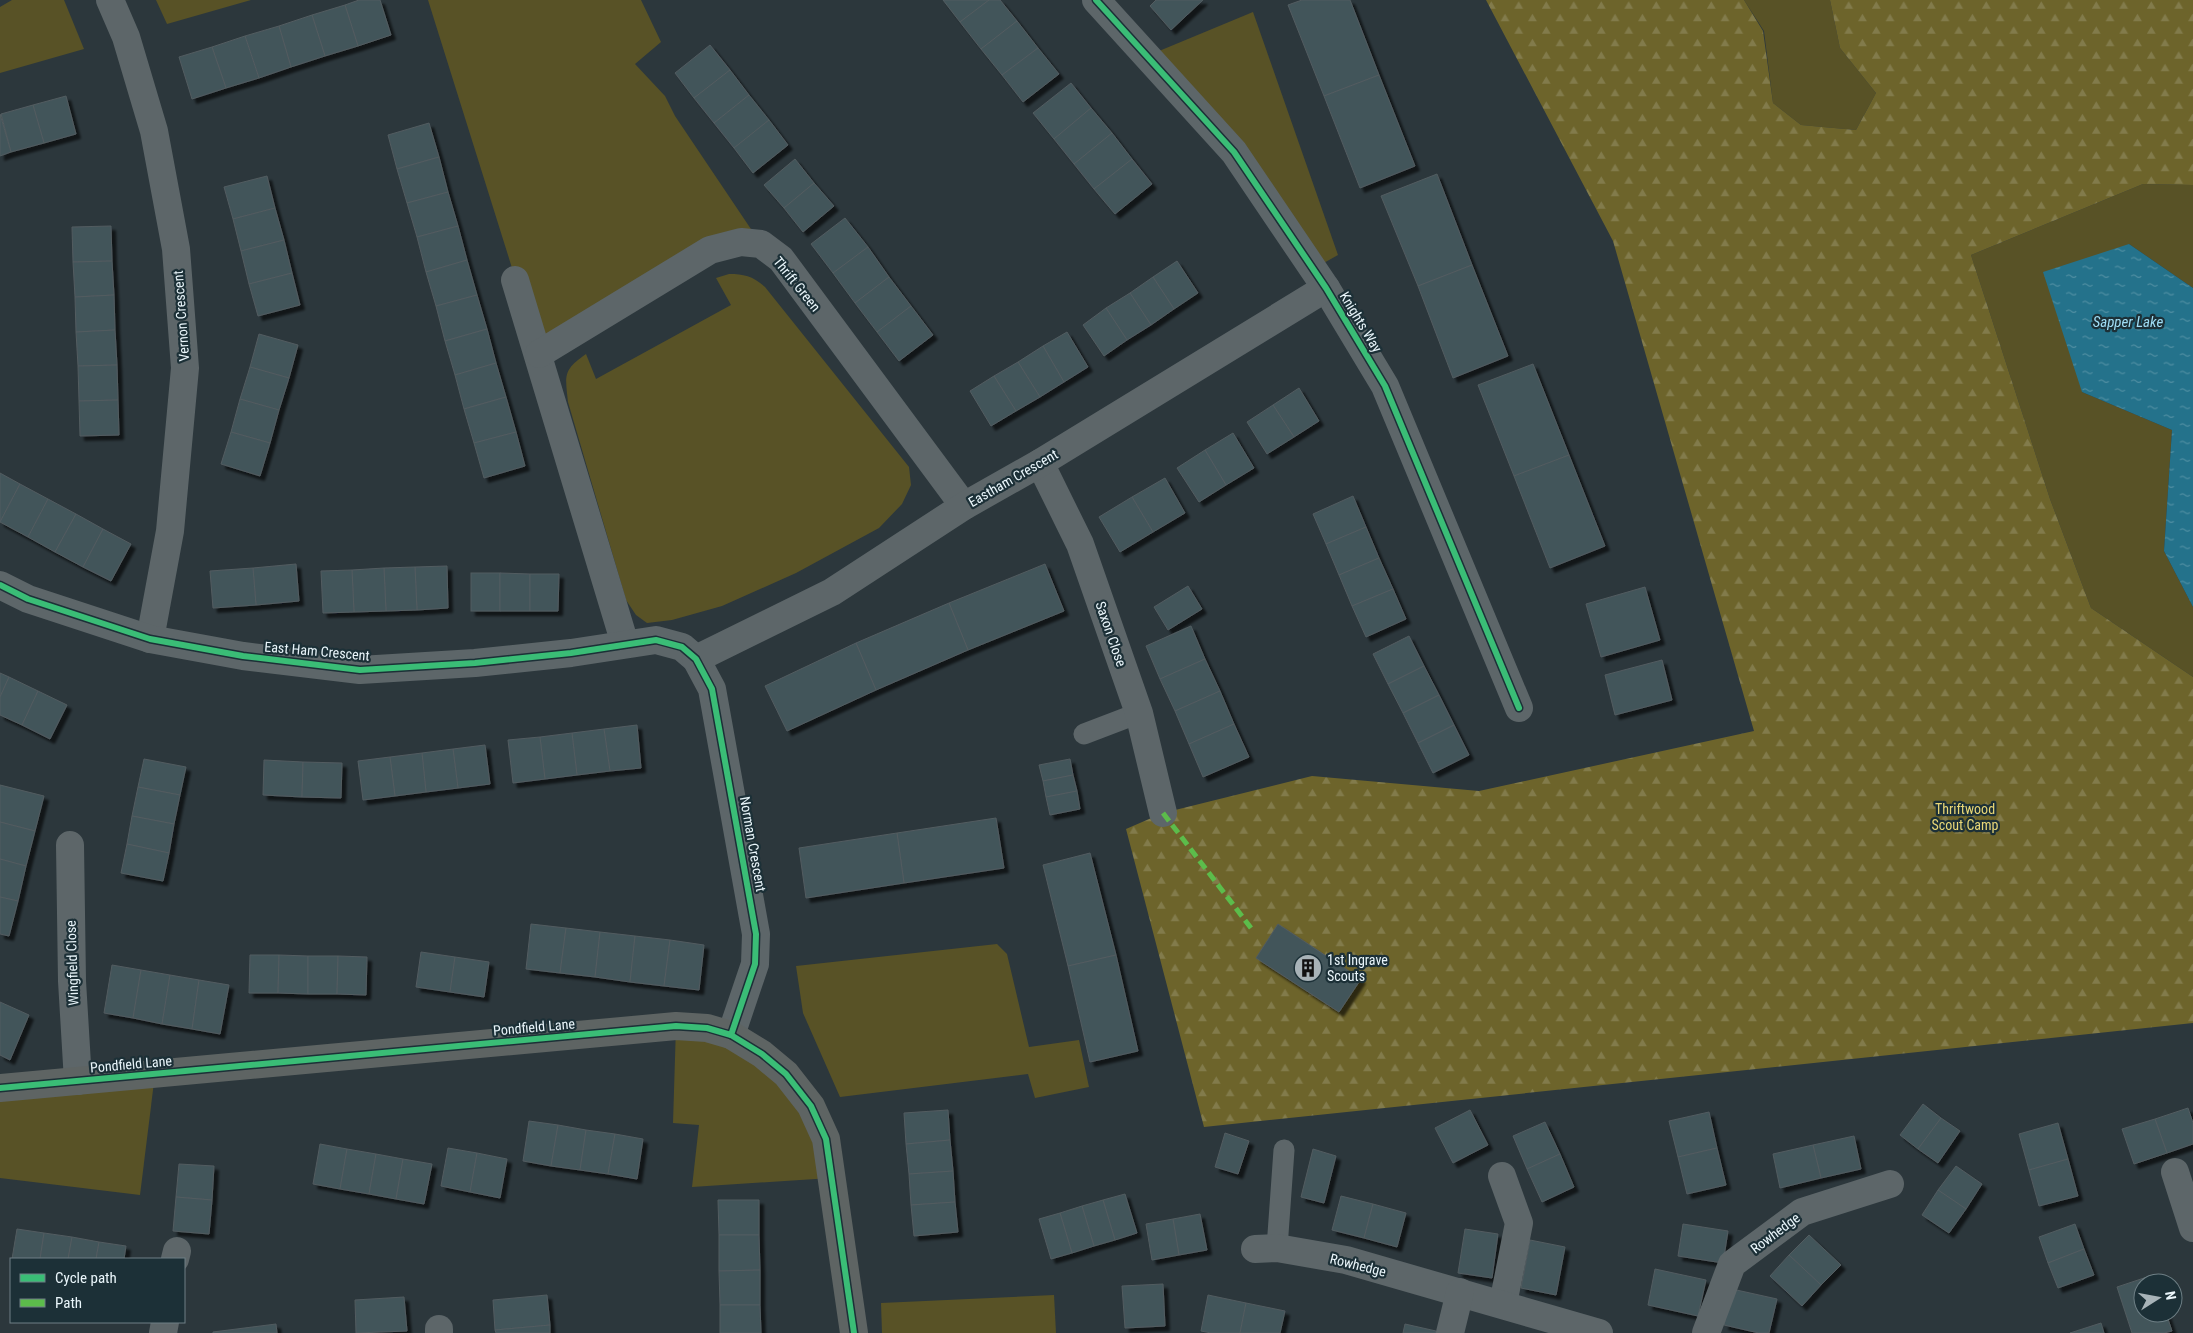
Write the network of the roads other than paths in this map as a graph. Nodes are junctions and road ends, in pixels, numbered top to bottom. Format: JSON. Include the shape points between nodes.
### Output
{"nodes":[{"id":1,"x":110,"y":0,"type":"edge"},
{"id":2,"x":1096,"y":0,"type":"edge"},
{"id":3,"x":515,"y":280,"type":"dead end"},
{"id":4,"x":1326,"y":288,"type":"junction"},
{"id":5,"x":538,"y":354,"type":"junction"},
{"id":6,"x":1040,"y":463,"type":"junction"},
{"id":7,"x":964,"y":506,"type":"junction"},
{"id":8,"x":0,"y":585,"type":"edge"},
{"id":9,"x":150,"y":639,"type":"junction"},
{"id":10,"x":624,"y":644,"type":"junction"},
{"id":11,"x":696,"y":659,"type":"junction"},
{"id":12,"x":1519,"y":708,"type":"dead end"},
{"id":13,"x":1139,"y":713,"type":"junction"},
{"id":14,"x":1084,"y":734,"type":"dead end"},
{"id":15,"x":1163,"y":813,"type":"dead end"},
{"id":16,"x":70,"y":845,"type":"dead end"},
{"id":17,"x":731,"y":1034,"type":"junction"},
{"id":18,"x":78,"y":1081,"type":"junction"},
{"id":19,"x":0,"y":1088,"type":"edge"},
{"id":20,"x":1284,"y":1150,"type":"dead end"},
{"id":21,"x":2175,"y":1172,"type":"dead end"},
{"id":22,"x":1502,"y":1176,"type":"dead end"},
{"id":23,"x":1890,"y":1184,"type":"dead end"},
{"id":24,"x":2193,"y":1228,"type":"edge"},
{"id":25,"x":1266,"y":1249,"type":"joint"},
{"id":26,"x":1460,"y":1292,"type":"junction"},
{"id":27,"x":1503,"y":1304,"type":"junction"},
{"id":28,"x":854,"y":1333,"type":"edge"},
{"id":29,"x":1450,"y":1333,"type":"edge"},
{"id":30,"x":1599,"y":1333,"type":"edge"},
{"id":31,"x":1706,"y":1333,"type":"edge"}],
"edges":[{"from":1,"to":9,"type":"street","name":"Vernon Crescent","via":[[126,36],[154,131],[176,249],[185,368],[170,531]]},
{"from":2,"to":4,"type":"street","name":"Knights Way","via":[[1234,152]]},
{"from":3,"to":5,"type":"street"},
{"from":4,"to":6,"type":"street","name":"Eastham Crescent"},
{"from":4,"to":12,"type":"street","name":"Knights Way","via":[[1385,386]]},
{"from":5,"to":7,"type":"street","name":"Thrift Green","via":[[710,250],[741,242],[761,244],[781,259]]},
{"from":5,"to":10,"type":"street"},
{"from":6,"to":7,"type":"street","name":"Eastham Crescent"},
{"from":6,"to":13,"type":"street","name":"Saxon Close","via":[[1080,544]]},
{"from":7,"to":11,"type":"street","name":"Eastham Crescent","via":[[832,592]]},
{"from":8,"to":9,"type":"street","name":"East Ham Crescent","via":[[28,599]]},
{"from":9,"to":10,"type":"street","name":"East Ham Crescent","via":[[243,656],[360,670],[475,663]]},
{"from":10,"to":11,"type":"street","name":"East Ham Crescent","via":[[656,640],[682,647]]},
{"from":11,"to":17,"type":"street","name":"Norman Crescent","via":[[712,689],[756,934],[755,964]]},
{"from":13,"to":14,"type":"lane"},
{"from":13,"to":15,"type":"street","name":"Saxon Close"},
{"from":16,"to":18,"type":"street","name":"Wingfield Close","via":[[72,981]]},
{"from":17,"to":18,"type":"street","name":"Pondfield Lane","via":[[676,1026]]},
{"from":17,"to":28,"type":"street","name":"Pondfield Lane","via":[[786,1074],[810,1106],[826,1139]]},
{"from":18,"to":19,"type":"street","name":"Pondfield Lane"},
{"from":20,"to":25,"type":"lane"},
{"from":21,"to":24,"type":"street"},
{"from":22,"to":27,"type":"street","via":[[1519,1222]]},
{"from":23,"to":31,"type":"street","name":"Rowhedge","via":[[1802,1212],[1732,1264]]},
{"from":25,"to":26,"type":"street","name":"Rowhedge","via":[[1346,1260]]},
{"from":26,"to":27,"type":"street","name":"Rowhedge"},
{"from":26,"to":29,"type":"street"},
{"from":27,"to":30,"type":"street","name":"Rowhedge"}]}
